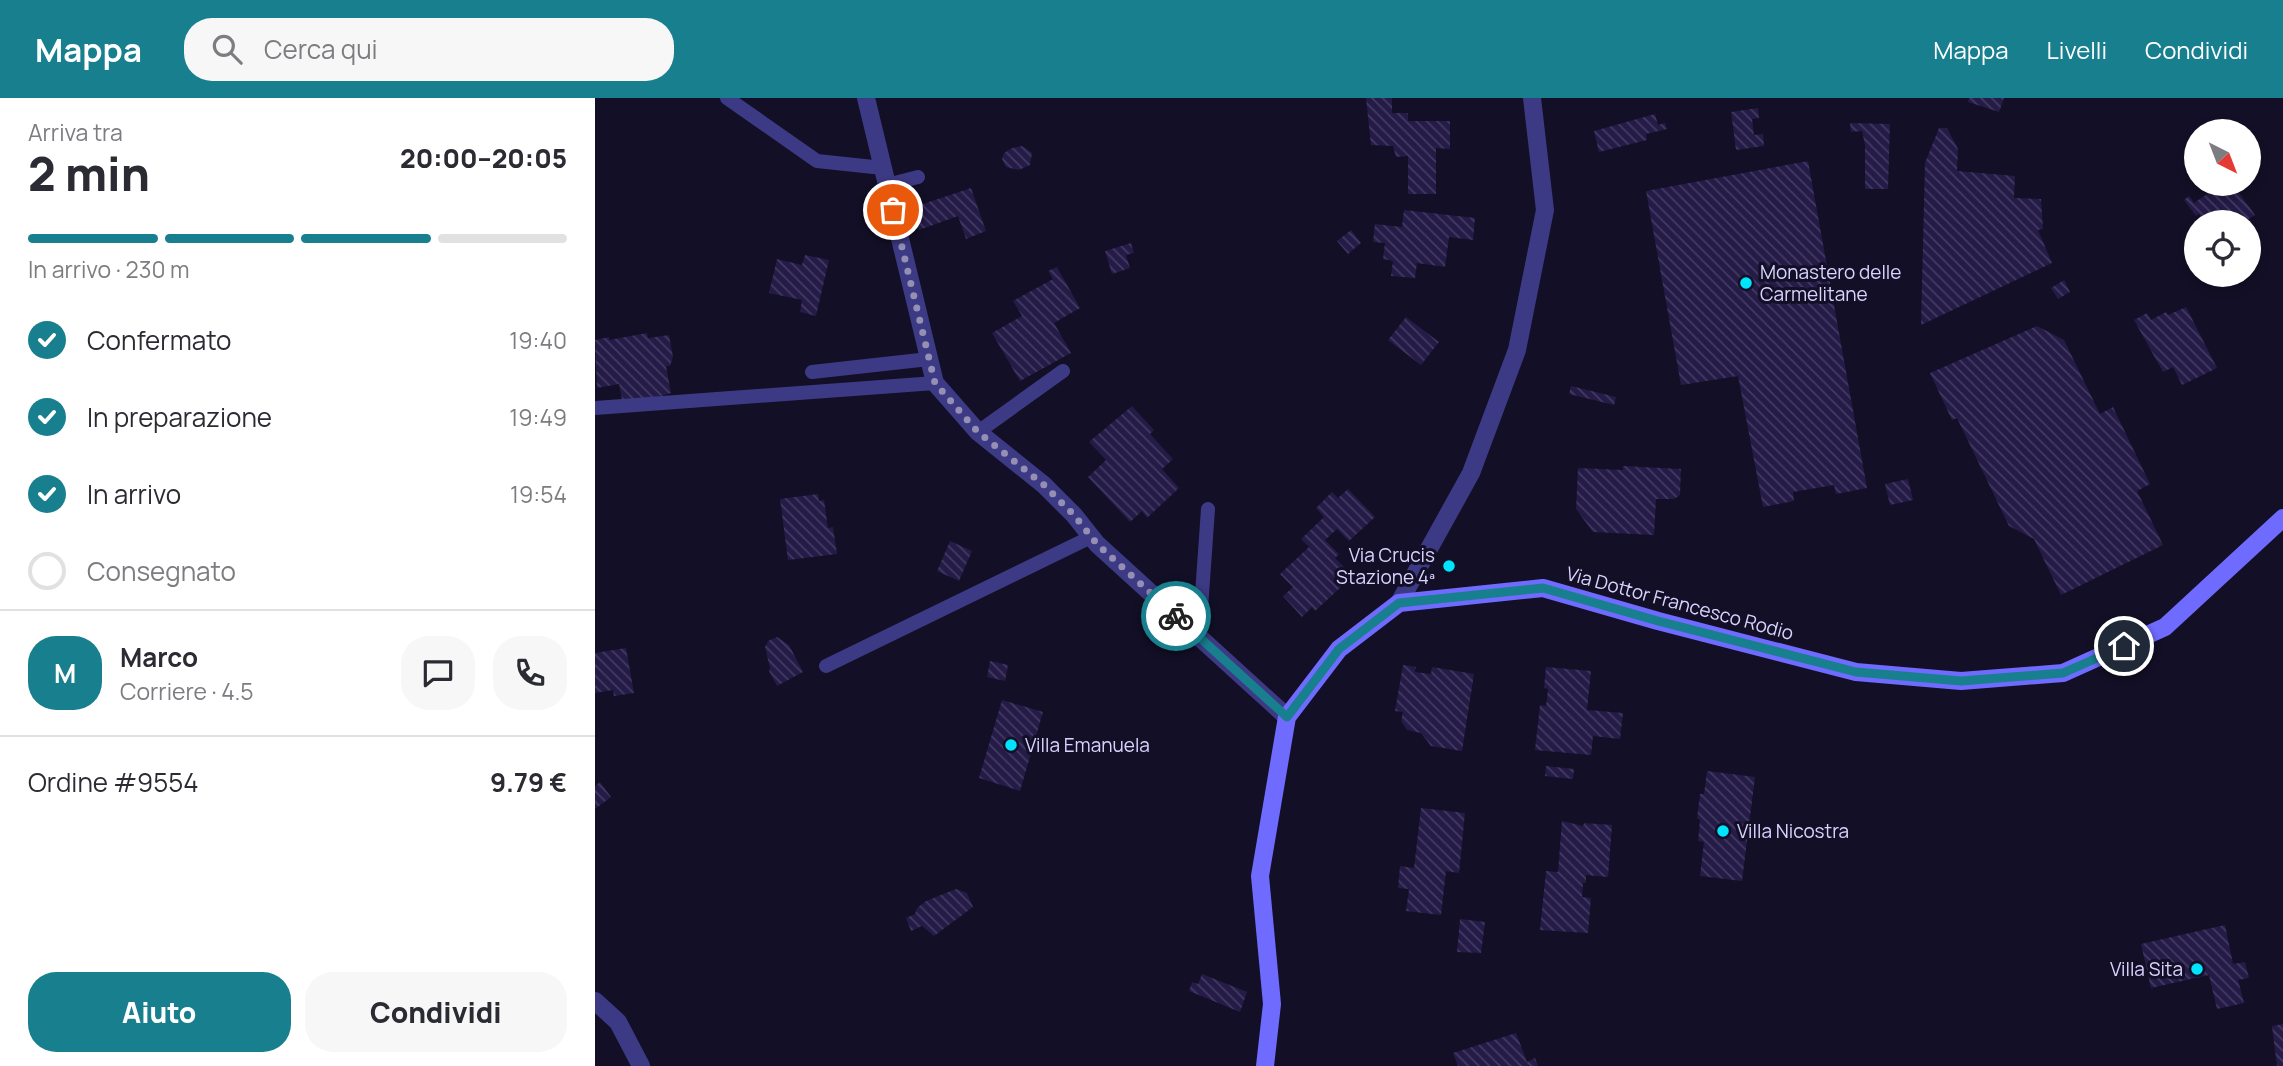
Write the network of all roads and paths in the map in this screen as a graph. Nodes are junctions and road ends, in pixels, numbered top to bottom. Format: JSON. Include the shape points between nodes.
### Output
{"nodes":[{"id":1,"x":727,"y":98,"type":"edge"},
{"id":2,"x":866,"y":98,"type":"edge"},
{"id":3,"x":1532,"y":98,"type":"edge"},
{"id":4,"x":885,"y":176,"type":"junction"},
{"id":5,"x":918,"y":177,"type":"dead end"},
{"id":6,"x":929,"y":359,"type":"junction"},
{"id":7,"x":1063,"y":371,"type":"dead end"},
{"id":8,"x":812,"y":372,"type":"dead end"},
{"id":9,"x":935,"y":383,"type":"junction"},
{"id":10,"x":595,"y":408,"type":"edge"},
{"id":11,"x":978,"y":432,"type":"junction"},
{"id":12,"x":1208,"y":509,"type":"dead end"},
{"id":13,"x":2283,"y":518,"type":"edge"},
{"id":14,"x":1091,"y":537,"type":"junction"},
{"id":15,"x":1399,"y":603,"type":"junction"},
{"id":16,"x":1199,"y":637,"type":"junction"},
{"id":17,"x":826,"y":666,"type":"dead end"},
{"id":18,"x":1287,"y":717,"type":"junction"},
{"id":19,"x":595,"y":1001,"type":"edge"},
{"id":20,"x":641,"y":1066,"type":"edge"},
{"id":21,"x":1265,"y":1066,"type":"edge"}],
"edges":[{"from":1,"to":4,"type":"lane","via":[[817,161]]},
{"from":2,"to":4,"type":"street"},
{"from":3,"to":15,"type":"street","via":[[1545,211],[1517,350],[1471,472]]},
{"from":4,"to":5,"type":"lane"},
{"from":4,"to":6,"type":"street"},
{"from":6,"to":8,"type":"lane"},
{"from":6,"to":9,"type":"street"},
{"from":7,"to":11,"type":"lane"},
{"from":9,"to":10,"type":"lane"},
{"from":9,"to":11,"type":"street"},
{"from":11,"to":14,"type":"street","via":[[1044,485]]},
{"from":12,"to":16,"type":"lane"},
{"from":13,"to":15,"type":"main road","name":"Via Dottor Francesco Rodio","via":[[2165,628],[2063,673],[1961,681],[1856,672],[1543,588]]},
{"from":14,"to":16,"type":"street"},
{"from":14,"to":17,"type":"lane"},
{"from":15,"to":18,"type":"main road","via":[[1339,649]]},
{"from":16,"to":18,"type":"street"},
{"from":18,"to":21,"type":"main road","via":[[1260,876],[1272,1004]]},
{"from":19,"to":20,"type":"street","via":[[618,1022]]}]}
